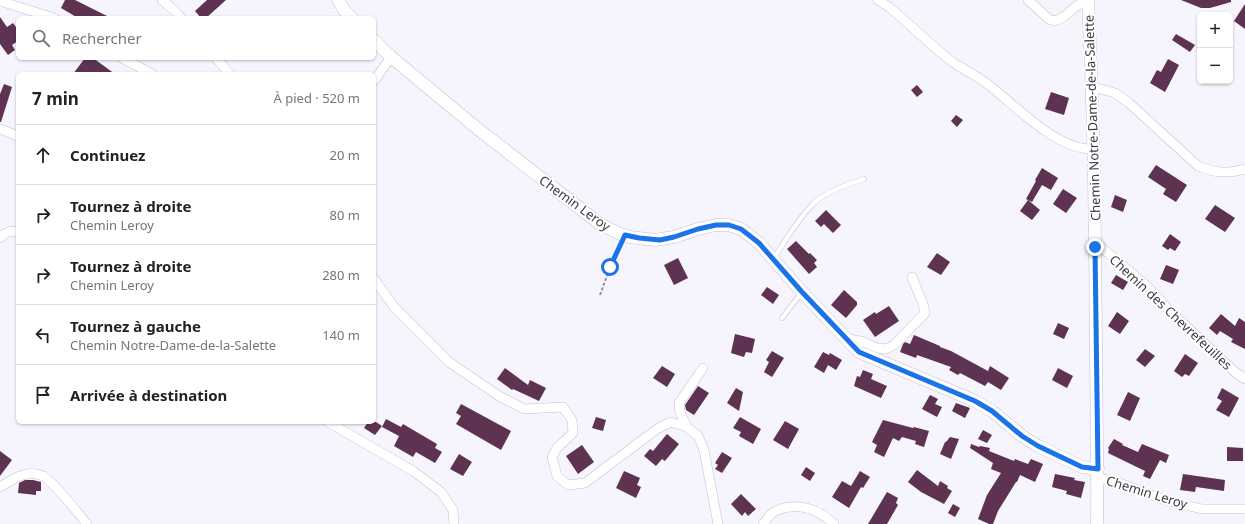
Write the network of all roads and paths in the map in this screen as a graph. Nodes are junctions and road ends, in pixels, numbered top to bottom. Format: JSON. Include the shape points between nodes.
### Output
{"nodes":[{"id":1,"x":0,"y":0,"type":"edge"},
{"id":2,"x":162,"y":0,"type":"edge"},
{"id":3,"x":338,"y":0,"type":"edge"},
{"id":4,"x":878,"y":0,"type":"edge"},
{"id":5,"x":1028,"y":0,"type":"edge"},
{"id":6,"x":1088,"y":1,"type":"edge"},
{"id":7,"x":48,"y":16,"type":"edge"},
{"id":8,"x":180,"y":16,"type":"edge"},
{"id":9,"x":350,"y":16,"type":"edge"},
{"id":10,"x":376,"y":42,"type":"edge"},
{"id":11,"x":391,"y":58,"type":"junction"},
{"id":12,"x":126,"y":60,"type":"edge"},
{"id":13,"x":218,"y":60,"type":"edge"},
{"id":14,"x":148,"y":72,"type":"edge"},
{"id":15,"x":228,"y":72,"type":"edge"},
{"id":16,"x":376,"y":78,"type":"edge"},
{"id":17,"x":1092,"y":88,"type":"junction"},
{"id":18,"x":0,"y":129,"type":"edge"},
{"id":19,"x":16,"y":135,"type":"edge"},
{"id":20,"x":1093,"y":148,"type":"junction"},
{"id":21,"x":1245,"y":169,"type":"edge"},
{"id":22,"x":864,"y":179,"type":"dead end"},
{"id":23,"x":16,"y":232,"type":"edge"},
{"id":24,"x":625,"y":235,"type":"junction"},
{"id":25,"x":0,"y":238,"type":"edge"},
{"id":26,"x":1095,"y":247,"type":"junction"},
{"id":27,"x":773,"y":259,"type":"junction"},
{"id":28,"x":912,"y":277,"type":"dead end"},
{"id":29,"x":376,"y":282,"type":"edge"},
{"id":30,"x":802,"y":292,"type":"junction"},
{"id":31,"x":600,"y":295,"type":"dead end"},
{"id":32,"x":782,"y":318,"type":"dead end"},
{"id":33,"x":844,"y":337,"type":"junction"},
{"id":34,"x":703,"y":368,"type":"dead end"},
{"id":35,"x":1245,"y":379,"type":"edge"},
{"id":36,"x":332,"y":424,"type":"edge"},
{"id":37,"x":687,"y":427,"type":"junction"},
{"id":38,"x":1098,"y":473,"type":"junction"},
{"id":39,"x":0,"y":487,"type":"edge"},
{"id":40,"x":1245,"y":509,"type":"edge"},
{"id":41,"x":87,"y":524,"type":"edge"},
{"id":42,"x":454,"y":524,"type":"edge"},
{"id":43,"x":718,"y":524,"type":"edge"},
{"id":44,"x":763,"y":524,"type":"edge"},
{"id":45,"x":834,"y":524,"type":"edge"},
{"id":46,"x":1097,"y":524,"type":"edge"}],
"edges":[{"from":1,"to":7,"type":"street"},
{"from":2,"to":8,"type":"street"},
{"from":3,"to":9,"type":"street"},
{"from":4,"to":20,"type":"street","via":[[954,63],[990,86],[1057,138],[1074,146]]},
{"from":5,"to":6,"type":"street","via":[[1054,21],[1059,20],[1077,4]]},
{"from":6,"to":17,"type":"street","name":"Chemin Notre-Dame-de-la-Salette"},
{"from":10,"to":11,"type":"street","name":"Chemin Leroy"},
{"from":11,"to":16,"type":"street"},
{"from":11,"to":24,"type":"street","name":"Chemin Leroy","via":[[592,218],[610,230]]},
{"from":12,"to":14,"type":"street"},
{"from":13,"to":15,"type":"street"},
{"from":17,"to":20,"type":"street","name":"Chemin Notre-Dame-de-la-Salette"},
{"from":17,"to":21,"type":"street","via":[[1114,92],[1129,103],[1198,166],[1220,172]]},
{"from":18,"to":19,"type":"street"},
{"from":20,"to":26,"type":"street","name":"Chemin Notre-Dame-de-la-Salette"},
{"from":22,"to":27,"type":"lane","via":[[838,189],[812,204]]},
{"from":23,"to":25,"type":"street","via":[[6,232]]},
{"from":24,"to":27,"type":"street","name":"Chemin Leroy","via":[[660,240],[707,227],[729,225],[741,229],[753,238]]},
{"from":24,"to":31,"type":"path"},
{"from":26,"to":35,"type":"street","name":"Chemin des Chevrefeuilles","via":[[1101,247],[1148,287]]},
{"from":26,"to":38,"type":"street","name":"Chemin Notre-Dame-de-la-Salette"},
{"from":27,"to":30,"type":"street","name":"Chemin Leroy"},
{"from":28,"to":33,"type":"street","via":[[925,313],[894,345],[881,349]]},
{"from":29,"to":37,"type":"street","via":[[394,308],[449,362],[499,396],[524,409],[563,407],[572,420],[573,433],[557,448],[552,457],[557,476],[568,485],[585,483],[657,429],[671,422]]},
{"from":30,"to":32,"type":"lane"},
{"from":30,"to":33,"type":"street","name":"Chemin Leroy"},
{"from":33,"to":38,"type":"street","name":"Chemin Leroy","via":[[865,356],[975,401],[1038,446]]},
{"from":34,"to":37,"type":"street","via":[[679,403]]},
{"from":36,"to":42,"type":"street","via":[[414,471],[441,492],[453,510]]},
{"from":37,"to":43,"type":"street","via":[[698,436],[704,450]]},
{"from":38,"to":40,"type":"street","name":"Chemin Leroy","via":[[1165,500],[1202,509]]},
{"from":38,"to":46,"type":"street","name":"Chemin Notre-Dame-de-la-Salette"},
{"from":39,"to":41,"type":"street","via":[[18,476],[35,473],[43,476]]},
{"from":44,"to":45,"type":"street","via":[[771,514],[793,507],[812,509]]}]}
